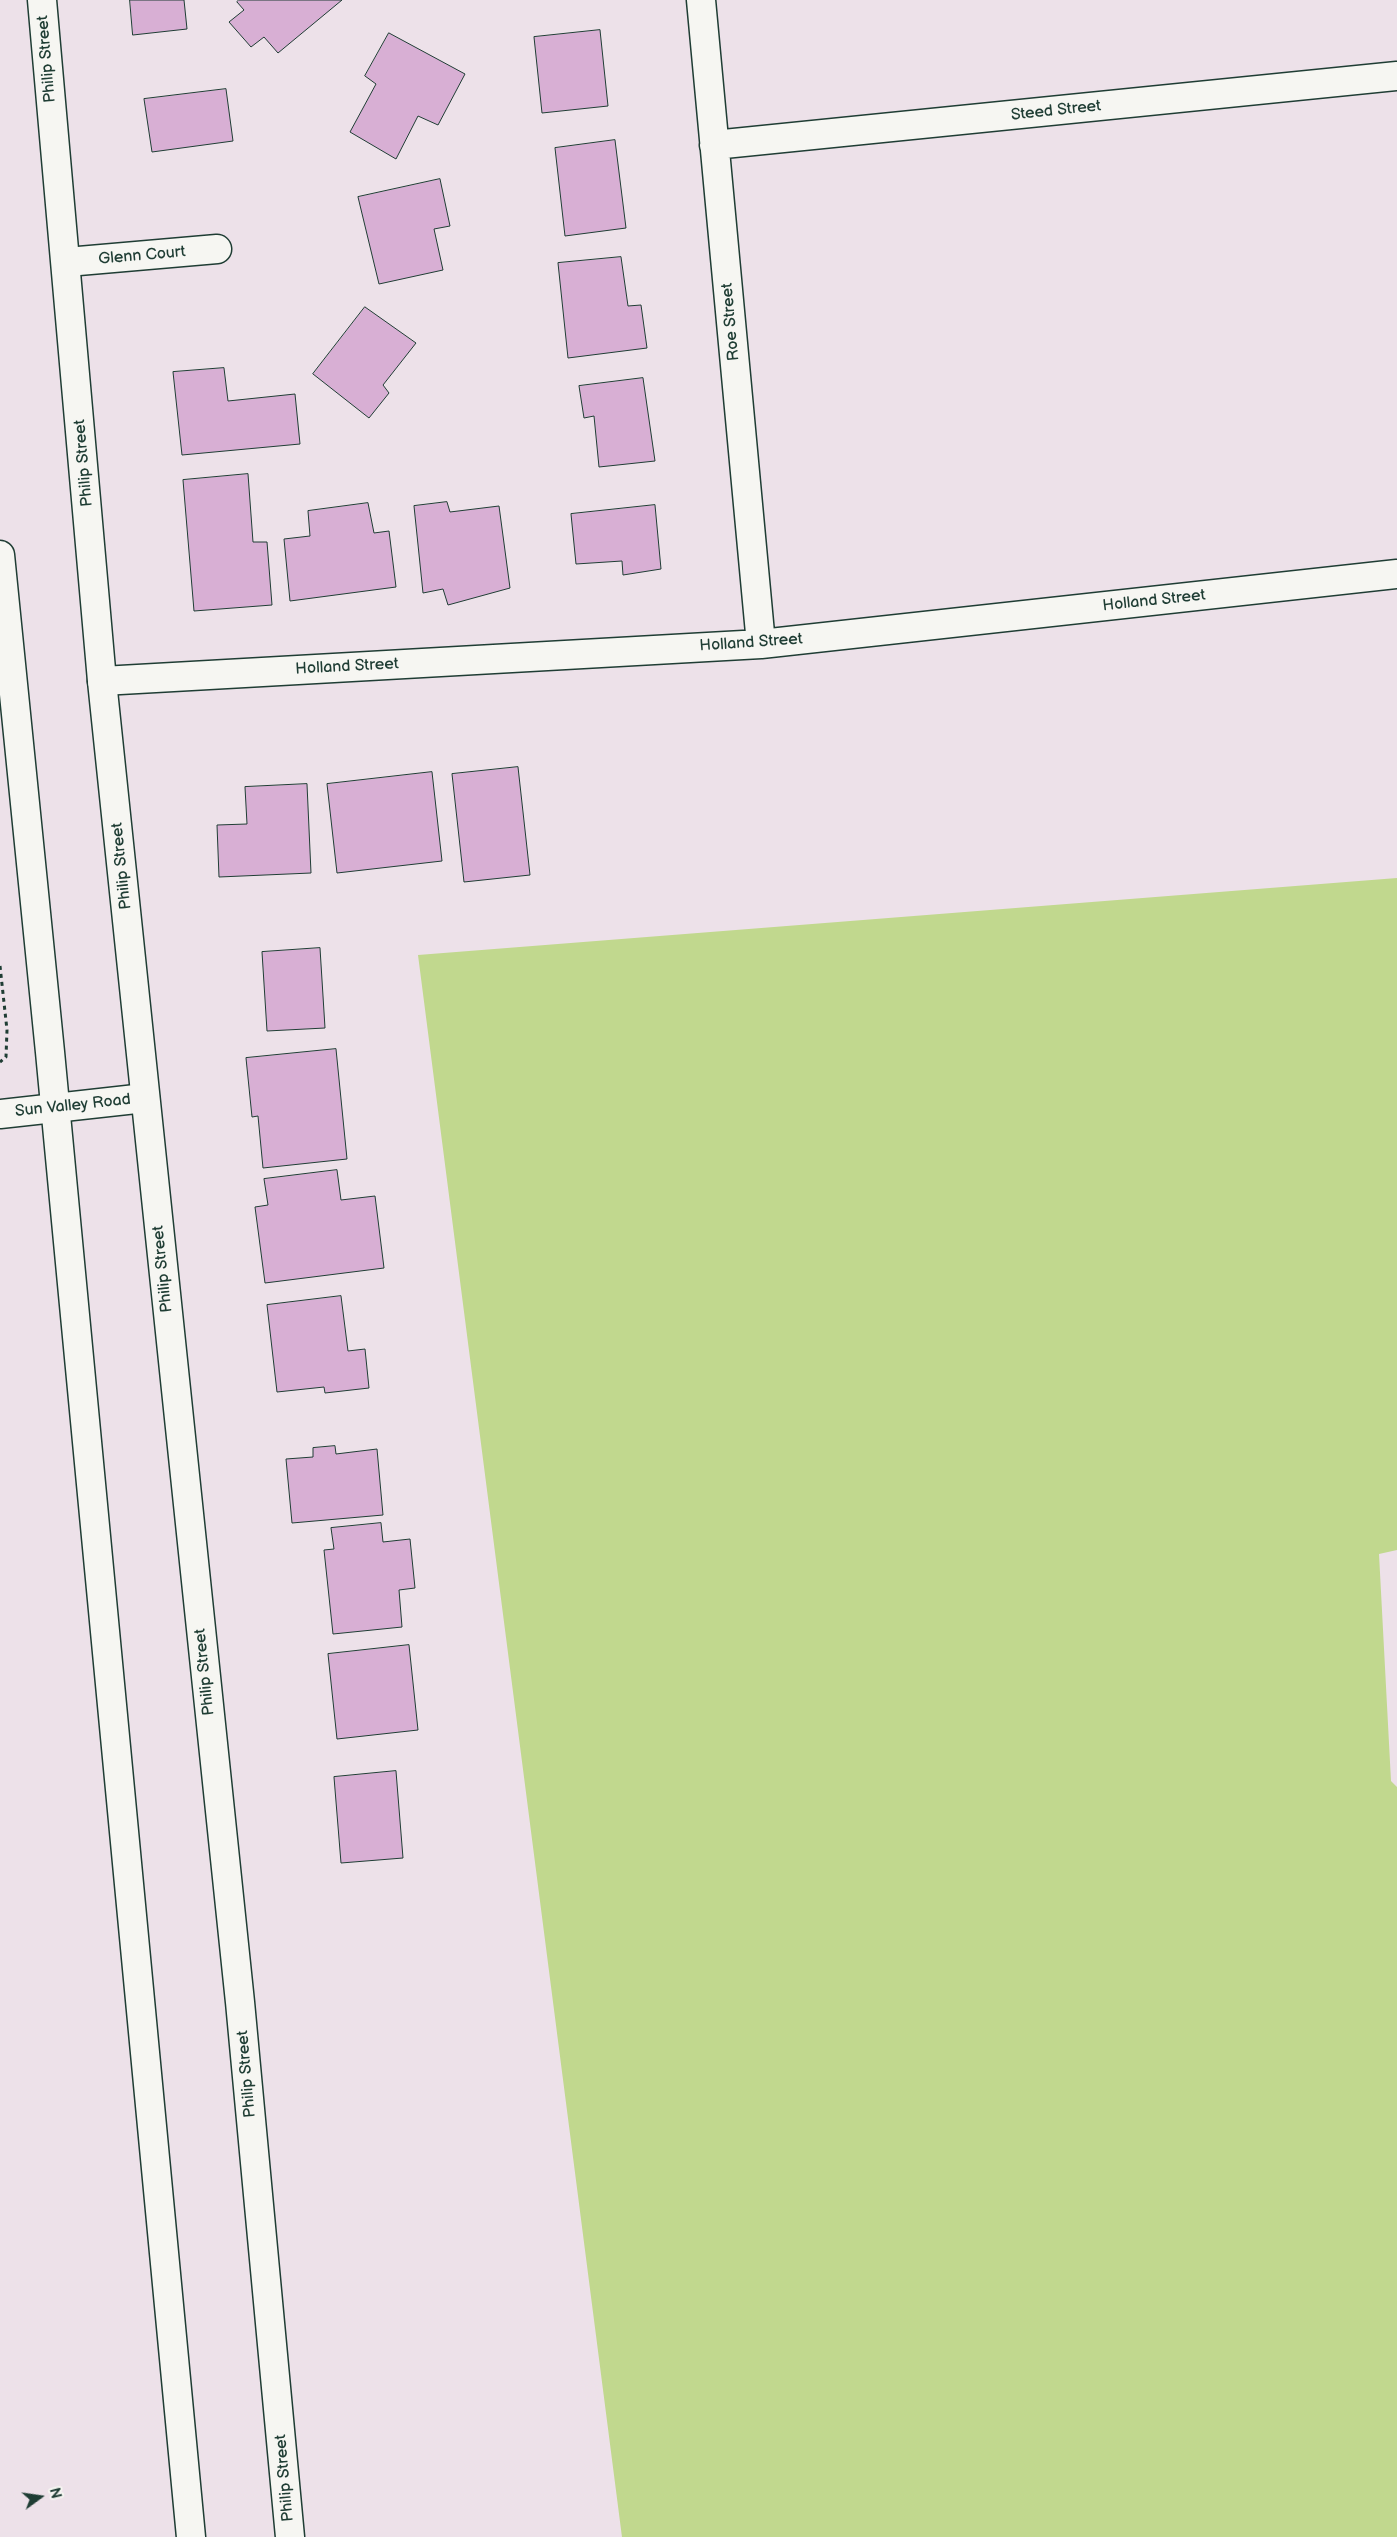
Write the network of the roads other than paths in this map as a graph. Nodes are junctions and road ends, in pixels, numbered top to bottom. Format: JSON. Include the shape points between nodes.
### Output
{"nodes":[{"id":1,"x":42,"y":0,"type":"edge"},
{"id":2,"x":700,"y":0,"type":"edge"},
{"id":3,"x":1397,"y":76,"type":"edge"},
{"id":4,"x":714,"y":145,"type":"junction"},
{"id":5,"x":217,"y":249,"type":"dead end"},
{"id":6,"x":67,"y":262,"type":"junction"},
{"id":7,"x":0,"y":555,"type":"edge"},
{"id":8,"x":1397,"y":574,"type":"edge"},
{"id":9,"x":761,"y":644,"type":"junction"},
{"id":10,"x":102,"y":681,"type":"junction"},
{"id":11,"x":145,"y":1098,"type":"junction"},
{"id":12,"x":55,"y":1109,"type":"junction"},
{"id":13,"x":0,"y":1114,"type":"edge"},
{"id":14,"x":191,"y":2537,"type":"edge"},
{"id":15,"x":290,"y":2537,"type":"edge"}],
"edges":[{"from":1,"to":6,"type":"main road","name":"Philip Street"},
{"from":2,"to":4,"type":"main road","name":"Roe Street"},
{"from":3,"to":4,"type":"main road","name":"Steed Street"},
{"from":4,"to":9,"type":"main road","name":"Roe Street"},
{"from":5,"to":6,"type":"main road","name":"Glenn Court"},
{"from":6,"to":10,"type":"main road","name":"Philip Street"},
{"from":7,"to":12,"type":"main road"},
{"from":8,"to":9,"type":"main road","name":"Holland Street"},
{"from":9,"to":10,"type":"main road","name":"Holland Street"},
{"from":10,"to":11,"type":"main road","name":"Philip Street"},
{"from":11,"to":12,"type":"main road","name":"Sun Valley Road"},
{"from":11,"to":15,"type":"main road","name":"Philip Street","via":[[241,2012]]},
{"from":12,"to":13,"type":"main road","name":"Sun Valley Road"},
{"from":12,"to":14,"type":"main road"}]}
